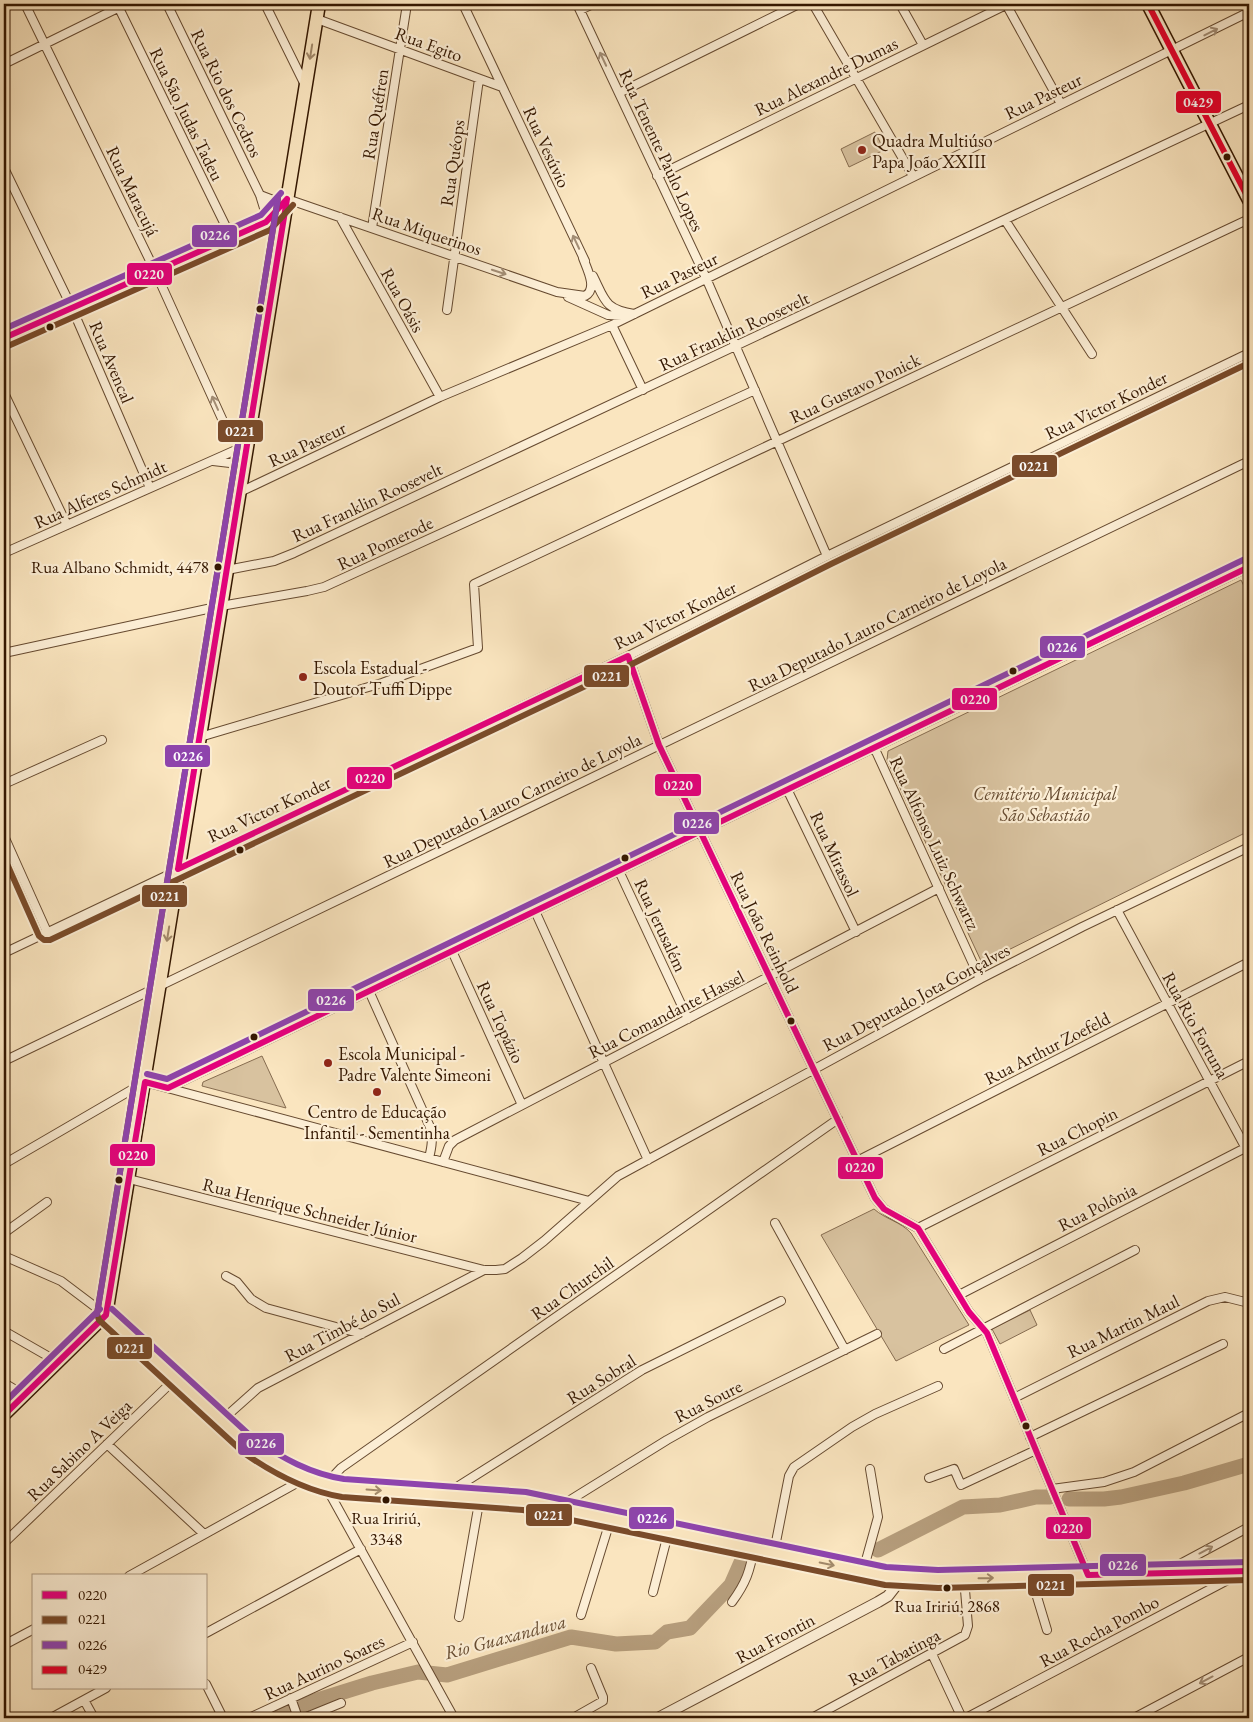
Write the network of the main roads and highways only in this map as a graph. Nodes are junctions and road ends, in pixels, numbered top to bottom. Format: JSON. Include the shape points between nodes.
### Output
{"nodes":[{"id":1,"x":319,"y":4,"type":"edge"},
{"id":2,"x":1148,"y":4,"type":"edge"},
{"id":3,"x":1249,"y":200,"type":"edge"},
{"id":4,"x":106,"y":1315,"type":"junction"},
{"id":5,"x":4,"y":1414,"type":"edge"},
{"id":6,"x":1247,"y":1571,"type":"edge"}],
"edges":[{"from":1,"to":4,"type":"main road","one_way":true},
{"from":2,"to":3,"type":"main road"},
{"from":4,"to":5,"type":"main road"},
{"from":4,"to":6,"type":"main road","one_way":true,"via":[[243,1441],[283,1468],[325,1485],[524,1501],[902,1578]]}]}
